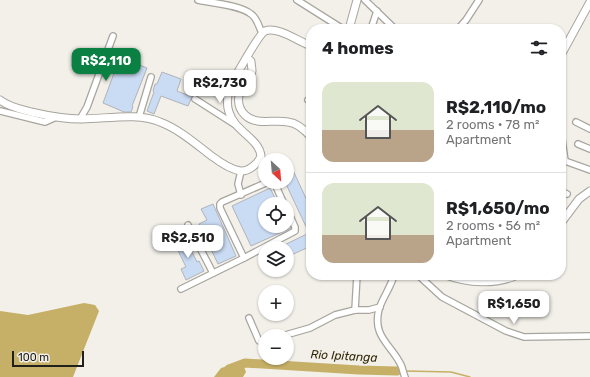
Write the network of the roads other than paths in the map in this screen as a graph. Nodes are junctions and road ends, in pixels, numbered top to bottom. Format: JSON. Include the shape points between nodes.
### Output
{"nodes":[{"id":1,"x":198,"y":0,"type":"edge"},
{"id":2,"x":297,"y":0,"type":"edge"},
{"id":3,"x":357,"y":0,"type":"edge"},
{"id":4,"x":365,"y":0,"type":"edge"},
{"id":5,"x":479,"y":0,"type":"edge"},
{"id":6,"x":590,"y":2,"type":"edge"},
{"id":7,"x":377,"y":11,"type":"junction"},
{"id":8,"x":334,"y":24,"type":"edge"},
{"id":9,"x":351,"y":24,"type":"edge"},
{"id":10,"x":373,"y":24,"type":"edge"},
{"id":11,"x":390,"y":24,"type":"edge"},
{"id":12,"x":462,"y":24,"type":"edge"},
{"id":13,"x":262,"y":33,"type":"junction"},
{"id":14,"x":114,"y":36,"type":"dead end"},
{"id":15,"x":306,"y":44,"type":"edge"},
{"id":16,"x":566,"y":46,"type":"edge"},
{"id":17,"x":249,"y":59,"type":"junction"},
{"id":18,"x":151,"y":77,"type":"dead end"},
{"id":19,"x":195,"y":99,"type":"dead end"},
{"id":20,"x":0,"y":100,"type":"edge"},
{"id":21,"x":0,"y":111,"type":"edge"},
{"id":22,"x":56,"y":117,"type":"junction"},
{"id":23,"x":139,"y":117,"type":"junction"},
{"id":24,"x":80,"y":119,"type":"junction"},
{"id":25,"x":576,"y":122,"type":"dead end"},
{"id":26,"x":235,"y":124,"type":"junction"},
{"id":27,"x":590,"y":129,"type":"edge"},
{"id":28,"x":306,"y":132,"type":"edge"},
{"id":29,"x":578,"y":144,"type":"dead end"},
{"id":30,"x":590,"y":149,"type":"edge"},
{"id":31,"x":566,"y":163,"type":"edge"},
{"id":32,"x":590,"y":170,"type":"edge"},
{"id":33,"x":240,"y":174,"type":"junction"},
{"id":34,"x":258,"y":186,"type":"edge"},
{"id":35,"x":590,"y":191,"type":"edge"},
{"id":36,"x":241,"y":194,"type":"junction"},
{"id":37,"x":566,"y":216,"type":"edge"},
{"id":38,"x":188,"y":225,"type":"dead end"},
{"id":39,"x":291,"y":233,"type":"edge"},
{"id":40,"x":244,"y":258,"type":"junction"},
{"id":41,"x":212,"y":274,"type":"junction"},
{"id":42,"x":357,"y":280,"type":"edge"},
{"id":43,"x":393,"y":280,"type":"edge"},
{"id":44,"x":423,"y":280,"type":"edge"},
{"id":45,"x":468,"y":280,"type":"edge"},
{"id":46,"x":502,"y":280,"type":"edge"},
{"id":47,"x":181,"y":289,"type":"dead end"},
{"id":48,"x":380,"y":307,"type":"junction"},
{"id":49,"x":355,"y":310,"type":"junction"},
{"id":50,"x":249,"y":318,"type":"dead end"},
{"id":51,"x":294,"y":333,"type":"edge"},
{"id":52,"x":590,"y":336,"type":"edge"},
{"id":53,"x":258,"y":339,"type":"edge"},
{"id":54,"x":405,"y":377,"type":"edge"}],
"edges":[{"from":1,"to":13,"type":"street","via":[[235,7],[250,13]]},
{"from":2,"to":8,"type":"street"},
{"from":3,"to":9,"type":"main road"},
{"from":4,"to":7,"type":"street"},
{"from":5,"to":12,"type":"street"},
{"from":6,"to":16,"type":"main road"},
{"from":7,"to":10,"type":"street"},
{"from":7,"to":11,"type":"street"},
{"from":13,"to":15,"type":"main road","via":[[275,30]]},
{"from":13,"to":17,"type":"main road"},
{"from":14,"to":24,"type":"street"},
{"from":17,"to":26,"type":"main road","via":[[230,86],[228,95],[229,112]]},
{"from":17,"to":28,"type":"main road","via":[[252,71],[238,96],[239,104],[246,115],[253,120],[292,123]]},
{"from":18,"to":23,"type":"street"},
{"from":19,"to":26,"type":"street"},
{"from":20,"to":22,"type":"main road","via":[[16,108]]},
{"from":21,"to":22,"type":"street","via":[[45,122]]},
{"from":22,"to":24,"type":"main road"},
{"from":23,"to":24,"type":"main road"},
{"from":23,"to":33,"type":"main road","via":[[164,123]]},
{"from":25,"to":27,"type":"street"},
{"from":26,"to":33,"type":"main road","via":[[254,142],[260,152],[258,162]]},
{"from":29,"to":30,"type":"street"},
{"from":31,"to":32,"type":"street"},
{"from":33,"to":36,"type":"street","via":[[238,184]]},
{"from":34,"to":36,"type":"street"},
{"from":35,"to":37,"type":"main road","via":[[579,199]]},
{"from":36,"to":40,"type":"street","via":[[222,202],[220,206]]},
{"from":38,"to":41,"type":"street"},
{"from":39,"to":40,"type":"street"},
{"from":40,"to":41,"type":"street"},
{"from":41,"to":47,"type":"street"},
{"from":42,"to":49,"type":"street"},
{"from":43,"to":48,"type":"street"},
{"from":44,"to":52,"type":"street","via":[[442,297],[506,331],[524,337]]},
{"from":45,"to":46,"type":"main road"},
{"from":48,"to":49,"type":"street"},
{"from":48,"to":54,"type":"street","via":[[379,332],[402,366]]},
{"from":49,"to":51,"type":"street","via":[[335,315],[310,328]]},
{"from":50,"to":53,"type":"street"}]}
